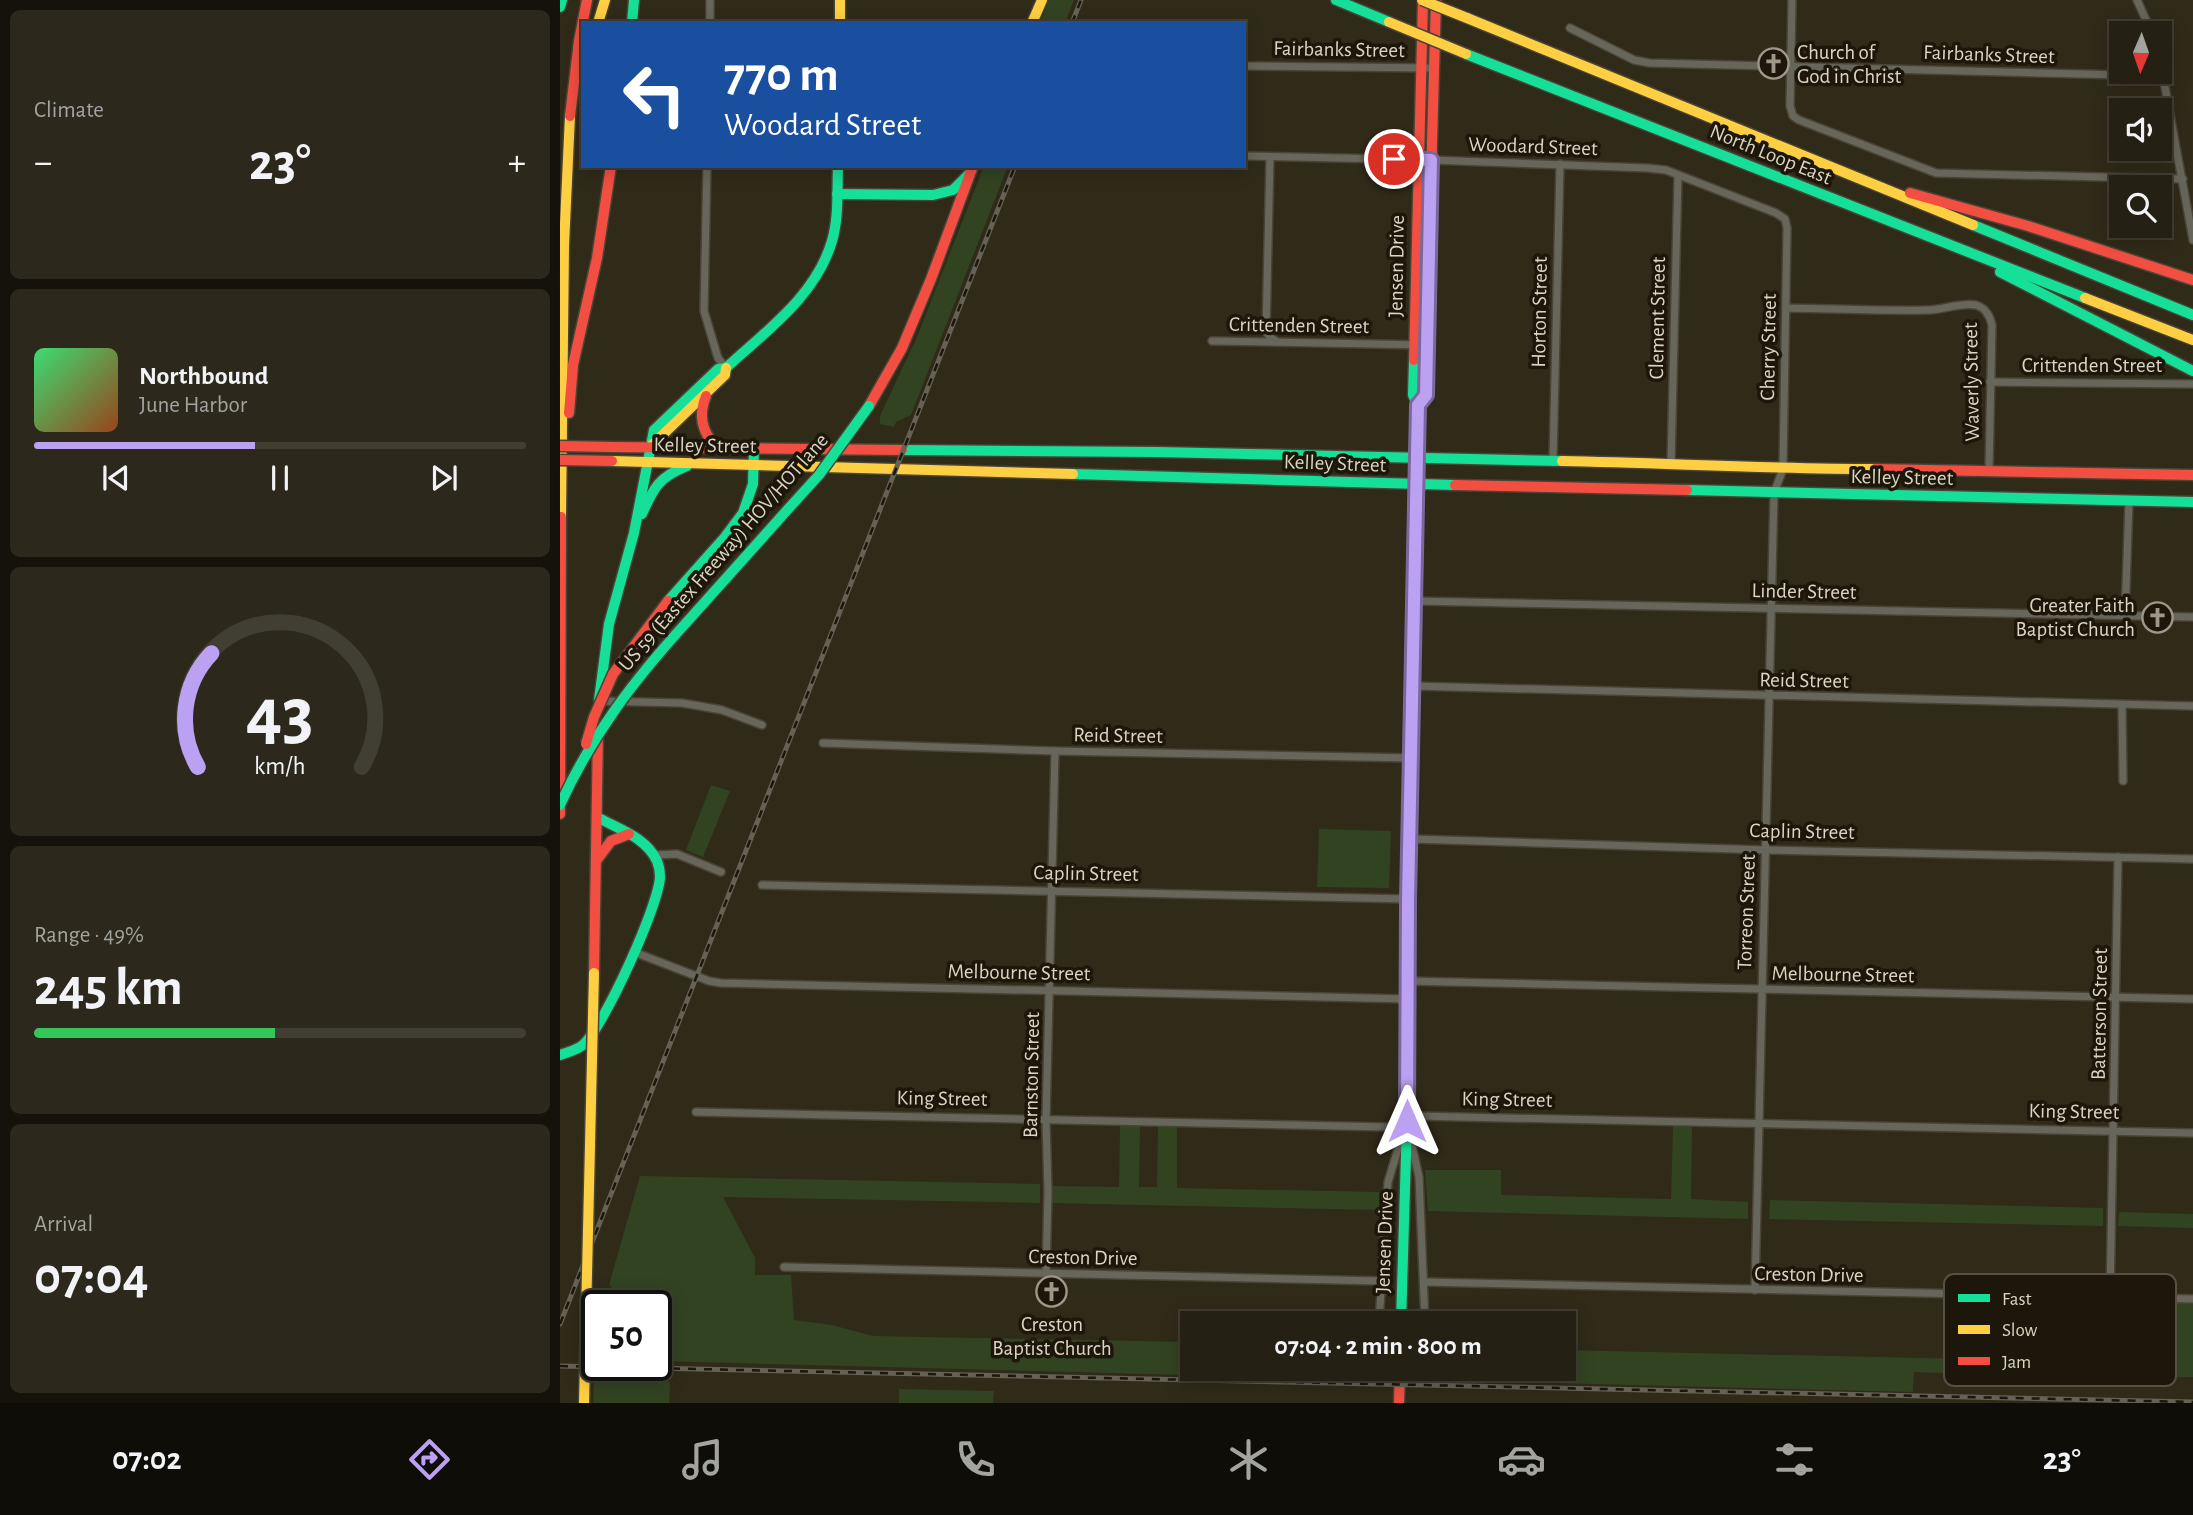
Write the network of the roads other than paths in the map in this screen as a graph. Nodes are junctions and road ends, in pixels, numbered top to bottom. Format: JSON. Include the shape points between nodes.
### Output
{"nodes":[{"id":1,"x":562,"y":0,"type":"edge"},
{"id":2,"x":587,"y":0,"type":"edge"},
{"id":3,"x":605,"y":0,"type":"edge"},
{"id":4,"x":634,"y":0,"type":"edge"},
{"id":5,"x":710,"y":0,"type":"edge"},
{"id":6,"x":840,"y":0,"type":"edge"},
{"id":7,"x":1042,"y":0,"type":"edge"},
{"id":8,"x":1329,"y":0,"type":"edge"},
{"id":9,"x":1336,"y":0,"type":"edge"},
{"id":10,"x":1422,"y":0,"type":"edge"},
{"id":11,"x":1436,"y":0,"type":"edge"},
{"id":12,"x":1792,"y":0,"type":"edge"},
{"id":13,"x":2137,"y":0,"type":"edge"},
{"id":14,"x":560,"y":7,"type":"edge"},
{"id":15,"x":1385,"y":20,"type":"junction"},
{"id":16,"x":584,"y":21,"type":"edge"},
{"id":17,"x":599,"y":21,"type":"edge"},
{"id":18,"x":632,"y":21,"type":"edge"},
{"id":19,"x":710,"y":21,"type":"edge"},
{"id":20,"x":840,"y":21,"type":"edge"},
{"id":21,"x":1033,"y":21,"type":"edge"},
{"id":22,"x":2147,"y":21,"type":"edge"},
{"id":23,"x":1570,"y":28,"type":"dead end"},
{"id":24,"x":581,"y":37,"type":"edge"},
{"id":25,"x":1246,"y":66,"type":"edge"},
{"id":26,"x":1791,"y":67,"type":"junction"},
{"id":27,"x":1420,"y":68,"type":"junction"},
{"id":28,"x":1433,"y":68,"type":"junction"},
{"id":29,"x":2109,"y":75,"type":"edge"},
{"id":30,"x":2165,"y":84,"type":"edge"},
{"id":31,"x":581,"y":86,"type":"edge"},
{"id":32,"x":569,"y":136,"type":"junction"},
{"id":33,"x":1246,"y":156,"type":"edge"},
{"id":34,"x":1270,"y":157,"type":"junction"},
{"id":35,"x":1418,"y":159,"type":"junction"},
{"id":36,"x":1431,"y":160,"type":"junction"},
{"id":37,"x":1560,"y":164,"type":"junction"},
{"id":38,"x":611,"y":168,"type":"edge"},
{"id":39,"x":707,"y":168,"type":"edge"},
{"id":40,"x":838,"y":168,"type":"edge"},
{"id":41,"x":973,"y":168,"type":"edge"},
{"id":42,"x":1678,"y":174,"type":"junction"},
{"id":43,"x":1849,"y":176,"type":"junction"},
{"id":44,"x":2183,"y":178,"type":"junction"},
{"id":45,"x":837,"y":194,"type":"junction"},
{"id":46,"x":1770,"y":211,"type":"joint"},
{"id":47,"x":1934,"y":239,"type":"junction"},
{"id":48,"x":2193,"y":240,"type":"edge"},
{"id":49,"x":2193,"y":280,"type":"edge"},
{"id":50,"x":1786,"y":307,"type":"junction"},
{"id":51,"x":2193,"y":315,"type":"edge"},
{"id":52,"x":2188,"y":338,"type":"edge"},
{"id":53,"x":1212,"y":341,"type":"dead end"},
{"id":54,"x":1280,"y":343,"type":"junction"},
{"id":55,"x":1413,"y":345,"type":"junction"},
{"id":56,"x":1426,"y":345,"type":"junction"},
{"id":57,"x":726,"y":368,"type":"junction"},
{"id":58,"x":2193,"y":371,"type":"edge"},
{"id":59,"x":1990,"y":382,"type":"junction"},
{"id":60,"x":2193,"y":384,"type":"edge"},
{"id":61,"x":708,"y":393,"type":"junction"},
{"id":62,"x":1418,"y":405,"type":"junction"},
{"id":63,"x":560,"y":446,"type":"edge"},
{"id":64,"x":715,"y":447,"type":"junction"},
{"id":65,"x":754,"y":447,"type":"junction"},
{"id":66,"x":650,"y":449,"type":"junction"},
{"id":67,"x":1417,"y":457,"type":"junction"},
{"id":68,"x":560,"y":460,"type":"edge"},
{"id":69,"x":1553,"y":460,"type":"junction"},
{"id":70,"x":648,"y":463,"type":"junction"},
{"id":71,"x":1671,"y":463,"type":"junction"},
{"id":72,"x":691,"y":464,"type":"junction"},
{"id":73,"x":755,"y":465,"type":"junction"},
{"id":74,"x":1783,"y":469,"type":"junction"},
{"id":75,"x":1989,"y":470,"type":"junction"},
{"id":76,"x":2193,"y":475,"type":"edge"},
{"id":77,"x":1416,"y":484,"type":"junction"},
{"id":78,"x":562,"y":487,"type":"junction"},
{"id":79,"x":1774,"y":493,"type":"junction"},
{"id":80,"x":2129,"y":501,"type":"junction"},
{"id":81,"x":2193,"y":502,"type":"edge"},
{"id":82,"x":634,"y":533,"type":"junction"},
{"id":83,"x":1414,"y":601,"type":"junction"},
{"id":84,"x":1771,"y":608,"type":"junction"},
{"id":85,"x":2125,"y":616,"type":"junction"},
{"id":86,"x":2193,"y":617,"type":"edge"},
{"id":87,"x":1413,"y":686,"type":"junction"},
{"id":88,"x":1769,"y":697,"type":"junction"},
{"id":89,"x":599,"y":701,"type":"junction"},
{"id":90,"x":2122,"y":705,"type":"junction"},
{"id":91,"x":2193,"y":706,"type":"edge"},
{"id":92,"x":762,"y":725,"type":"dead end"},
{"id":93,"x":823,"y":743,"type":"dead end"},
{"id":94,"x":1055,"y":751,"type":"junction"},
{"id":95,"x":1412,"y":758,"type":"junction"},
{"id":96,"x":580,"y":761,"type":"junction"},
{"id":97,"x":2123,"y":781,"type":"dead end"},
{"id":98,"x":560,"y":805,"type":"edge"},
{"id":99,"x":560,"y":814,"type":"edge"},
{"id":100,"x":597,"y":817,"type":"junction"},
{"id":101,"x":629,"y":834,"type":"junction"},
{"id":102,"x":1411,"y":839,"type":"junction"},
{"id":103,"x":1766,"y":850,"type":"junction"},
{"id":104,"x":655,"y":855,"type":"junction"},
{"id":105,"x":2118,"y":857,"type":"junction"},
{"id":106,"x":2193,"y":859,"type":"edge"},
{"id":107,"x":596,"y":861,"type":"junction"},
{"id":108,"x":721,"y":872,"type":"dead end"},
{"id":109,"x":762,"y":885,"type":"dead end"},
{"id":110,"x":1052,"y":891,"type":"junction"},
{"id":111,"x":1408,"y":900,"type":"junction"},
{"id":112,"x":634,"y":952,"type":"junction"},
{"id":113,"x":1408,"y":981,"type":"junction"},
{"id":114,"x":1762,"y":990,"type":"junction"},
{"id":115,"x":1050,"y":991,"type":"junction"},
{"id":116,"x":2117,"y":997,"type":"junction"},
{"id":117,"x":1408,"y":999,"type":"junction"},
{"id":118,"x":2193,"y":999,"type":"edge"},
{"id":119,"x":560,"y":1055,"type":"edge"},
{"id":120,"x":696,"y":1112,"type":"dead end"},
{"id":121,"x":1046,"y":1120,"type":"junction"},
{"id":122,"x":1407,"y":1121,"type":"junction"},
{"id":123,"x":1759,"y":1123,"type":"junction"},
{"id":124,"x":2114,"y":1131,"type":"junction"},
{"id":125,"x":2193,"y":1133,"type":"edge"},
{"id":126,"x":784,"y":1268,"type":"dead end"},
{"id":127,"x":1046,"y":1273,"type":"junction"},
{"id":128,"x":2111,"y":1274,"type":"edge"},
{"id":129,"x":1382,"y":1281,"type":"junction"},
{"id":130,"x":1424,"y":1282,"type":"junction"},
{"id":131,"x":1755,"y":1290,"type":"junction"},
{"id":132,"x":1944,"y":1294,"type":"edge"},
{"id":133,"x":1380,"y":1311,"type":"edge"},
{"id":134,"x":1401,"y":1311,"type":"edge"},
{"id":135,"x":1425,"y":1311,"type":"edge"},
{"id":136,"x":1400,"y":1381,"type":"edge"},
{"id":137,"x":584,"y":1403,"type":"edge"},
{"id":138,"x":1399,"y":1403,"type":"edge"}],
"edges":[{"from":1,"to":14,"type":"main road"},
{"from":2,"to":16,"type":"main road"},
{"from":3,"to":17,"type":"main road"},
{"from":4,"to":18,"type":"main road"},
{"from":5,"to":19,"type":"street"},
{"from":6,"to":20,"type":"main road"},
{"from":7,"to":21,"type":"main road"},
{"from":8,"to":15,"type":"main road"},
{"from":9,"to":15,"type":"main road","name":"North Loop East"},
{"from":10,"to":27,"type":"main road","name":"Jensen Drive"},
{"from":10,"to":43,"type":"main road","name":"North Loop East","bridge":true},
{"from":11,"to":28,"type":"main road","name":"Jensen Drive"},
{"from":12,"to":26,"type":"street"},
{"from":13,"to":22,"type":"street"},
{"from":15,"to":47,"type":"main road","name":"North Loop East","bridge":true},
{"from":23,"to":26,"type":"street","name":"Fairbanks Street","via":[[1650,64]]},
{"from":24,"to":32,"type":"main road"},
{"from":25,"to":27,"type":"street","name":"Fairbanks Street"},
{"from":26,"to":29,"type":"street","name":"Fairbanks Street"},
{"from":26,"to":44,"type":"street","via":[[1793,116],[1936,173]]},
{"from":27,"to":28,"type":"street","name":"Fairbanks Street"},
{"from":27,"to":35,"type":"main road","name":"Jensen Drive"},
{"from":28,"to":36,"type":"main road","name":"Jensen Drive"},
{"from":30,"to":44,"type":"street"},
{"from":31,"to":32,"type":"main road"},
{"from":32,"to":78,"type":"main road"},
{"from":33,"to":34,"type":"street","name":"Woodard Street"},
{"from":34,"to":35,"type":"street","name":"Woodard Street"},
{"from":34,"to":54,"type":"street","via":[[1266,332]]},
{"from":35,"to":36,"type":"street","name":"Woodard Street"},
{"from":35,"to":55,"type":"main road","name":"Jensen Drive"},
{"from":36,"to":37,"type":"street","name":"Woodard Street"},
{"from":36,"to":56,"type":"main road","name":"Jensen Drive"},
{"from":37,"to":42,"type":"street","name":"Woodard Street"},
{"from":37,"to":69,"type":"street","name":"Horton Street"},
{"from":38,"to":78,"type":"main road","via":[[573,365]]},
{"from":39,"to":57,"type":"street","via":[[704,311],[718,358]]},
{"from":40,"to":45,"type":"main road"},
{"from":41,"to":45,"type":"main road","via":[[953,190],[940,194]]},
{"from":41,"to":96,"type":"main road","name":"US 59 (Eastex Freeway) HOV/HOT lane","bridge":true,"via":[[902,348],[869,406],[820,475],[645,667]]},
{"from":42,"to":46,"type":"street","name":"Woodard Street"},
{"from":42,"to":71,"type":"street","name":"Clement Street"},
{"from":43,"to":49,"type":"main road","via":[[2028,226]]},
{"from":43,"to":51,"type":"main road","name":"North Loop East"},
{"from":44,"to":48,"type":"street"},
{"from":45,"to":57,"type":"main road","via":[[832,240],[812,285]]},
{"from":46,"to":50,"type":"street","name":"Cherry Street","via":[[1785,219],[1787,228]]},
{"from":47,"to":52,"type":"main road","name":"North Loop East"},
{"from":47,"to":58,"type":"main road"},
{"from":50,"to":59,"type":"street","name":"Waverly Street","via":[[1932,310],[1980,306],[1990,317]]},
{"from":50,"to":74,"type":"street","name":"Cherry Street"},
{"from":53,"to":54,"type":"street","name":"Crittenden Street"},
{"from":54,"to":55,"type":"street","name":"Crittenden Street"},
{"from":55,"to":56,"type":"street","name":"Crittenden Street"},
{"from":55,"to":62,"type":"main road","name":"Jensen Drive","via":[[1413,394]]},
{"from":56,"to":62,"type":"main road","name":"Jensen Drive","via":[[1426,395]]},
{"from":57,"to":61,"type":"main road"},
{"from":57,"to":66,"type":"main road","via":[[718,369],[654,430]]},
{"from":59,"to":60,"type":"street","name":"Crittenden Street"},
{"from":59,"to":75,"type":"street","name":"Waverly Street"},
{"from":61,"to":64,"type":"main road","via":[[700,420]]},
{"from":61,"to":66,"type":"main road"},
{"from":62,"to":67,"type":"main road","name":"Jensen Drive"},
{"from":63,"to":66,"type":"main road","name":"Kelley Street","bridge":true},
{"from":64,"to":65,"type":"main road","name":"Kelley Street"},
{"from":64,"to":66,"type":"main road","name":"Kelley Street"},
{"from":65,"to":67,"type":"main road","name":"Kelley Street"},
{"from":65,"to":73,"type":"main road"},
{"from":66,"to":70,"type":"main road"},
{"from":67,"to":69,"type":"main road","name":"Kelley Street"},
{"from":67,"to":77,"type":"main road","name":"Jensen Drive"},
{"from":68,"to":70,"type":"main road","name":"Kelley Street","bridge":true},
{"from":69,"to":71,"type":"main road","name":"Kelley Street"},
{"from":70,"to":72,"type":"main road","name":"Kelley Street"},
{"from":70,"to":82,"type":"main road"},
{"from":71,"to":74,"type":"main road","name":"Kelley Street"},
{"from":72,"to":73,"type":"main road","name":"Kelley Street"},
{"from":72,"to":82,"type":"main road","via":[[657,482]]},
{"from":73,"to":77,"type":"main road","name":"Kelley Street"},
{"from":73,"to":96,"type":"main road","bridge":true,"via":[[751,494],[736,527],[668,601],[613,674]]},
{"from":74,"to":75,"type":"main road","name":"Kelley Street"},
{"from":74,"to":79,"type":"street","name":"Cherry Street"},
{"from":75,"to":76,"type":"main road","name":"Kelley Street"},
{"from":77,"to":79,"type":"main road","name":"Kelley Street"},
{"from":77,"to":83,"type":"main road","name":"Jensen Drive"},
{"from":78,"to":99,"type":"main road"},
{"from":79,"to":80,"type":"main road","name":"Kelley Street"},
{"from":79,"to":84,"type":"street","name":"Torreon Street"},
{"from":80,"to":81,"type":"main road","name":"Kelley Street"},
{"from":80,"to":85,"type":"street"},
{"from":82,"to":89,"type":"main road","via":[[609,624]]},
{"from":83,"to":84,"type":"street","name":"Linder Street"},
{"from":83,"to":87,"type":"main road","name":"Jensen Drive"},
{"from":84,"to":85,"type":"street","name":"Linder Street"},
{"from":84,"to":88,"type":"street","name":"Torreon Street"},
{"from":85,"to":86,"type":"street","name":"Linder Street"},
{"from":87,"to":88,"type":"street","name":"Reid Street"},
{"from":87,"to":95,"type":"main road","name":"Jensen Drive"},
{"from":88,"to":90,"type":"street","name":"Reid Street"},
{"from":88,"to":103,"type":"street","name":"Torreon Street"},
{"from":89,"to":92,"type":"street","via":[[694,705]]},
{"from":89,"to":100,"type":"main road"},
{"from":90,"to":91,"type":"street","name":"Reid Street"},
{"from":90,"to":97,"type":"street"},
{"from":93,"to":94,"type":"street","name":"Reid Street"},
{"from":94,"to":95,"type":"street","name":"Reid Street"},
{"from":94,"to":110,"type":"street","name":"Barnston Street"},
{"from":95,"to":102,"type":"main road","name":"Jensen Drive"},
{"from":96,"to":98,"type":"main road","name":"US 59 (Eastex Freeway) HOV/HOT lane","bridge":true},
{"from":100,"to":101,"type":"main road"},
{"from":100,"to":107,"type":"main road"},
{"from":101,"to":104,"type":"main road"},
{"from":101,"to":107,"type":"main road","via":[[611,841]]},
{"from":102,"to":103,"type":"street","name":"Caplin Street"},
{"from":102,"to":111,"type":"main road","name":"Jensen Drive"},
{"from":103,"to":105,"type":"street","name":"Caplin Street"},
{"from":103,"to":114,"type":"street","name":"Torreon Street"},
{"from":104,"to":108,"type":"street","via":[[677,854]]},
{"from":104,"to":112,"type":"main road","via":[[660,878]]},
{"from":105,"to":106,"type":"street","name":"Caplin Street"},
{"from":105,"to":116,"type":"street","name":"Batterson Street"},
{"from":107,"to":137,"type":"main road","bridge":true},
{"from":109,"to":110,"type":"street","name":"Caplin Street"},
{"from":110,"to":111,"type":"street","name":"Caplin Street"},
{"from":110,"to":115,"type":"street","name":"Barnston Street"},
{"from":111,"to":113,"type":"main road","name":"Jensen Drive"},
{"from":112,"to":115,"type":"street","name":"Melbourne Street","via":[[722,983]]},
{"from":112,"to":119,"type":"main road","via":[[585,1043]]},
{"from":113,"to":114,"type":"street","name":"Melbourne Street"},
{"from":113,"to":117,"type":"main road","name":"Jensen Drive"},
{"from":114,"to":116,"type":"street","name":"Melbourne Street"},
{"from":114,"to":123,"type":"street","name":"Torreon Street"},
{"from":115,"to":117,"type":"street","name":"Melbourne Street"},
{"from":115,"to":121,"type":"street","name":"Barnston Street"},
{"from":116,"to":118,"type":"street","name":"Melbourne Street"},
{"from":116,"to":124,"type":"street","name":"Batterson Street"},
{"from":117,"to":122,"type":"main road","name":"Jensen Drive"},
{"from":120,"to":121,"type":"street","name":"King Street"},
{"from":121,"to":122,"type":"street","name":"King Street","via":[[1387,1127]]},
{"from":121,"to":127,"type":"street","name":"Barnston Street"},
{"from":122,"to":123,"type":"street","name":"King Street","via":[[1416,1116]]},
{"from":122,"to":129,"type":"street","via":[[1388,1182]]},
{"from":122,"to":130,"type":"street","via":[[1419,1177]]},
{"from":122,"to":134,"type":"main road","name":"Jensen Drive"},
{"from":123,"to":124,"type":"street","name":"King Street"},
{"from":123,"to":131,"type":"street","name":"Torreon Street"},
{"from":124,"to":125,"type":"street","name":"King Street"},
{"from":124,"to":128,"type":"street","name":"Batterson Street"},
{"from":126,"to":127,"type":"street","name":"Creston Drive"},
{"from":127,"to":129,"type":"street","name":"Creston Drive"},
{"from":129,"to":133,"type":"street"},
{"from":130,"to":131,"type":"street","name":"Creston Drive"},
{"from":130,"to":135,"type":"street"},
{"from":131,"to":132,"type":"street","name":"Creston Drive"},
{"from":136,"to":138,"type":"main road"}]}
